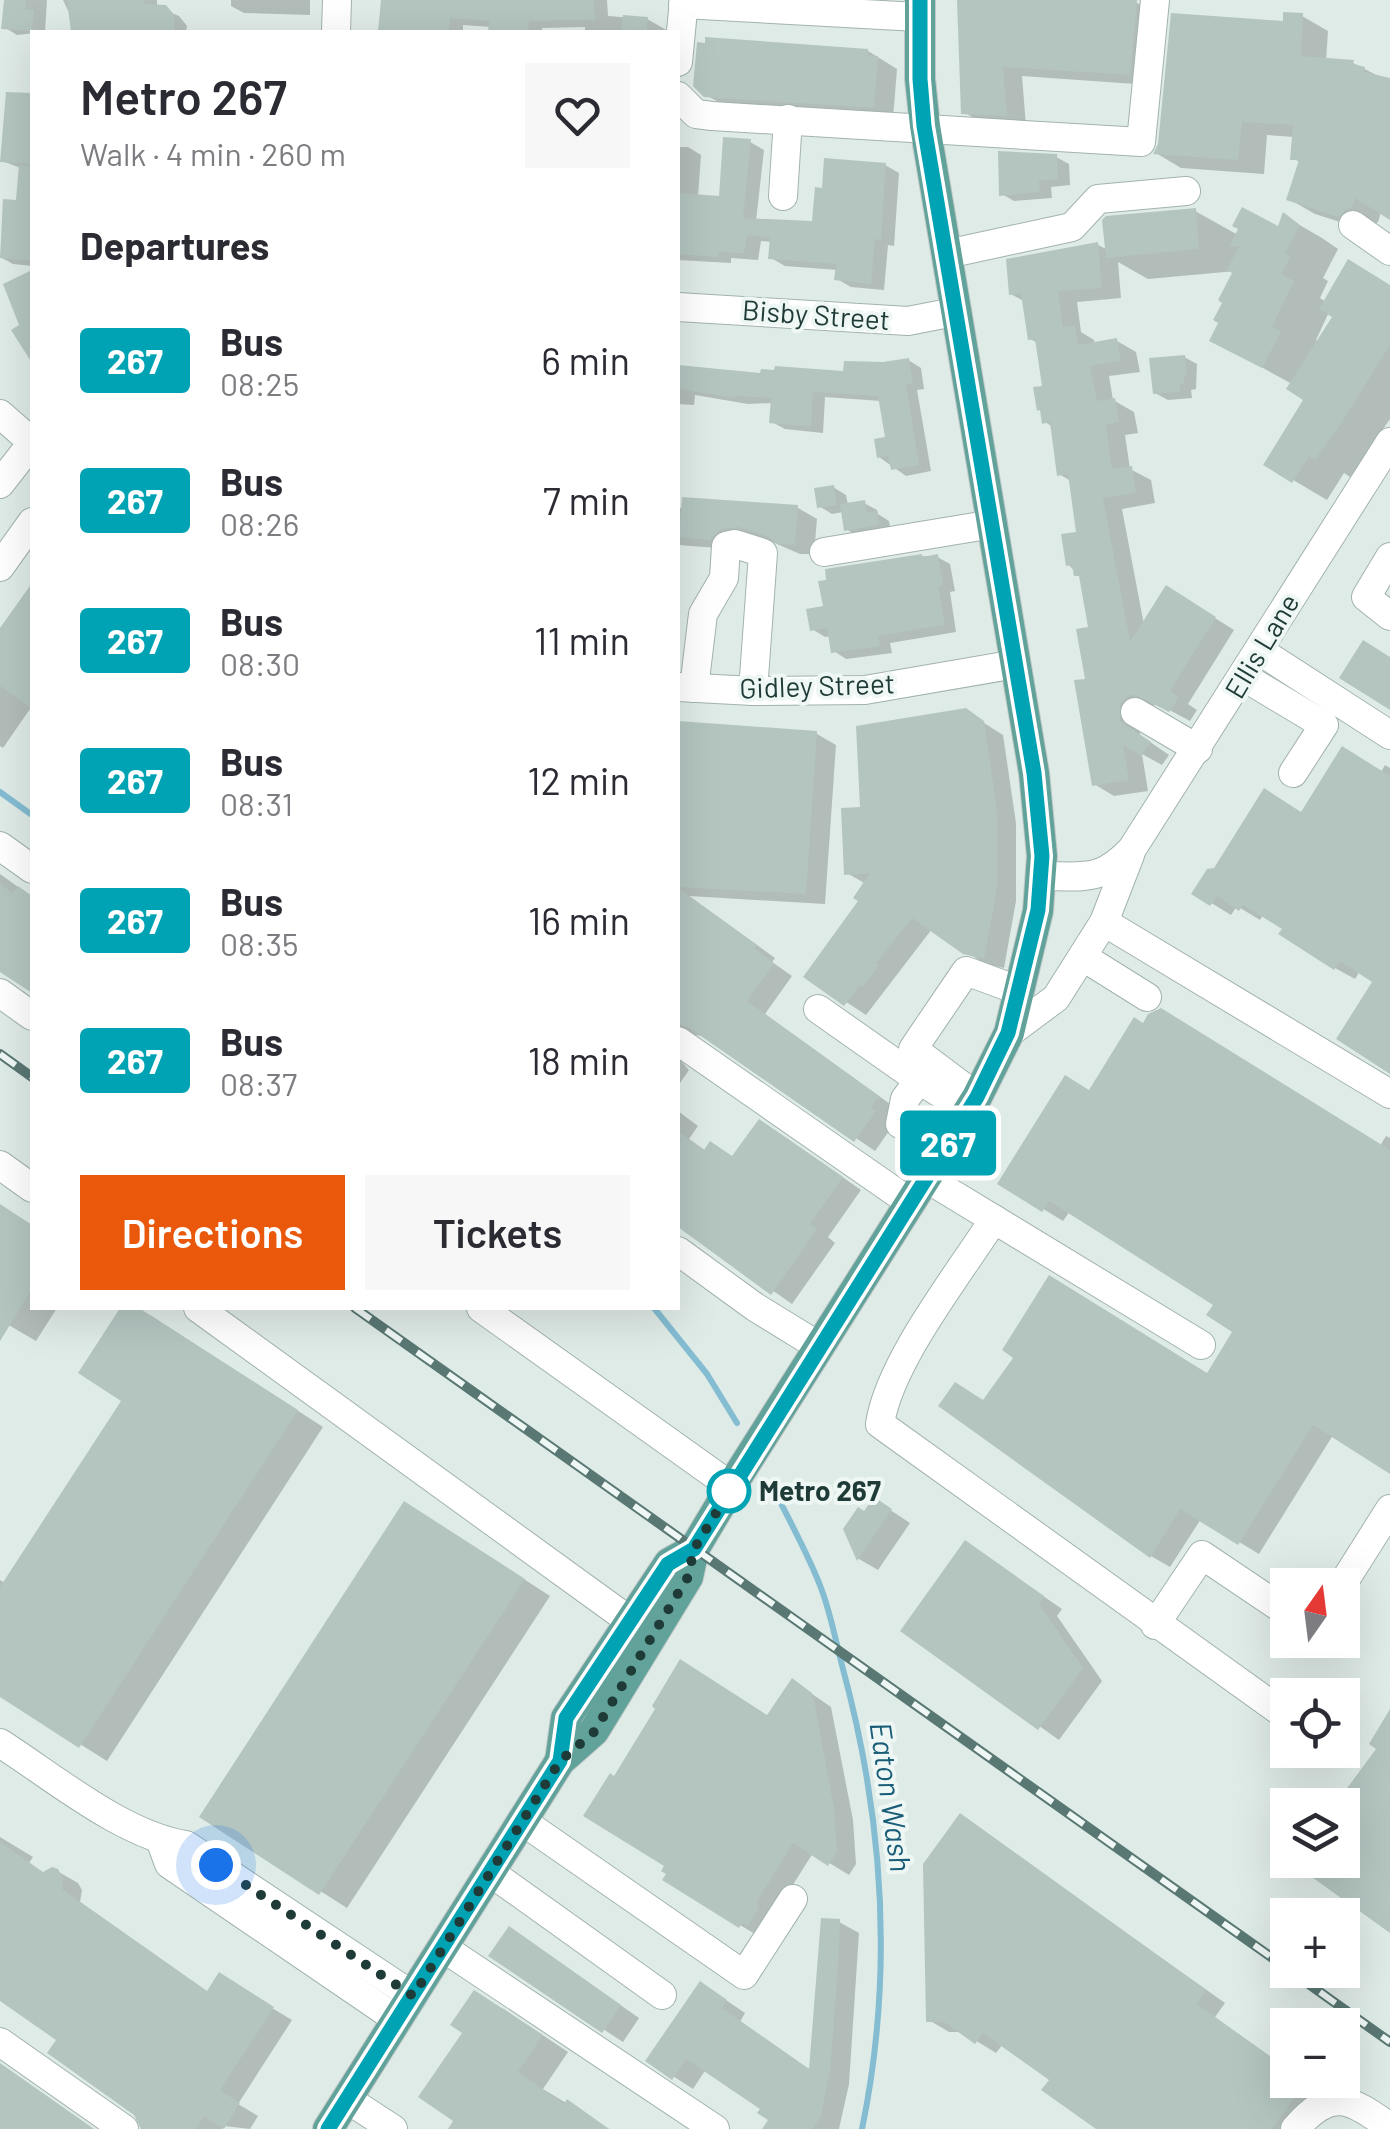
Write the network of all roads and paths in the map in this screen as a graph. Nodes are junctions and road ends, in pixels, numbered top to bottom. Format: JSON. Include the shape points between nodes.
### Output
{"nodes":[{"id":1,"x":337,"y":0,"type":"edge"},
{"id":2,"x":1155,"y":0,"type":"edge"},
{"id":3,"x":684,"y":2,"type":"edge"},
{"id":4,"x":919,"y":9,"type":"edge"},
{"id":5,"x":336,"y":30,"type":"edge"},
{"id":6,"x":680,"y":42,"type":"edge"},
{"id":7,"x":680,"y":98,"type":"edge"},
{"id":8,"x":788,"y":120,"type":"junction"},
{"id":9,"x":924,"y":126,"type":"junction"},
{"id":10,"x":1186,"y":191,"type":"dead end"},
{"id":11,"x":782,"y":196,"type":"dead end"},
{"id":12,"x":1353,"y":225,"type":"dead end"},
{"id":13,"x":1390,"y":251,"type":"edge"},
{"id":14,"x":948,"y":254,"type":"junction"},
{"id":15,"x":680,"y":306,"type":"edge"},
{"id":16,"x":954,"y":312,"type":"junction"},
{"id":17,"x":0,"y":414,"type":"edge"},
{"id":18,"x":30,"y":440,"type":"edge"},
{"id":19,"x":1390,"y":442,"type":"edge"},
{"id":20,"x":30,"y":445,"type":"edge"},
{"id":21,"x":0,"y":484,"type":"edge"},
{"id":22,"x":992,"y":524,"type":"junction"},
{"id":23,"x":30,"y":525,"type":"edge"},
{"id":24,"x":824,"y":552,"type":"dead end"},
{"id":25,"x":1390,"y":558,"type":"edge"},
{"id":26,"x":0,"y":568,"type":"edge"},
{"id":27,"x":1390,"y":616,"type":"edge"},
{"id":28,"x":1260,"y":650,"type":"junction"},
{"id":29,"x":1016,"y":664,"type":"junction"},
{"id":30,"x":1244,"y":676,"type":"junction"},
{"id":31,"x":686,"y":687,"type":"edge"},
{"id":32,"x":753,"y":692,"type":"junction"},
{"id":33,"x":1135,"y":712,"type":"dead end"},
{"id":34,"x":1390,"y":735,"type":"edge"},
{"id":35,"x":1198,"y":749,"type":"junction"},
{"id":36,"x":1293,"y":773,"type":"dead end"},
{"id":37,"x":0,"y":846,"type":"edge"},
{"id":38,"x":1132,"y":849,"type":"junction"},
{"id":39,"x":30,"y":868,"type":"edge"},
{"id":40,"x":1040,"y":876,"type":"junction"},
{"id":41,"x":1104,"y":922,"type":"junction"},
{"id":42,"x":1083,"y":956,"type":"junction"},
{"id":43,"x":1020,"y":992,"type":"junction"},
{"id":44,"x":0,"y":993,"type":"edge"},
{"id":45,"x":1147,"y":997,"type":"dead end"},
{"id":46,"x":818,"y":1009,"type":"dead end"},
{"id":47,"x":30,"y":1015,"type":"edge"},
{"id":48,"x":1008,"y":1033,"type":"junction"},
{"id":49,"x":680,"y":1042,"type":"edge"},
{"id":50,"x":919,"y":1080,"type":"junction"},
{"id":51,"x":1390,"y":1094,"type":"edge"},
{"id":52,"x":973,"y":1104,"type":"junction"},
{"id":53,"x":945,"y":1148,"type":"junction"},
{"id":54,"x":0,"y":1165,"type":"edge"},
{"id":55,"x":30,"y":1187,"type":"edge"},
{"id":56,"x":918,"y":1191,"type":"junction"},
{"id":57,"x":994,"y":1219,"type":"junction"},
{"id":58,"x":680,"y":1252,"type":"edge"},
{"id":59,"x":201,"y":1310,"type":"edge"},
{"id":60,"x":484,"y":1310,"type":"edge"},
{"id":61,"x":1202,"y":1345,"type":"dead end"},
{"id":62,"x":820,"y":1347,"type":"junction"},
{"id":63,"x":734,"y":1482,"type":"junction"},
{"id":64,"x":1390,"y":1509,"type":"edge"},
{"id":65,"x":694,"y":1549,"type":"junction"},
{"id":66,"x":1353,"y":1568,"type":"edge"},
{"id":67,"x":1270,"y":1601,"type":"edge"},
{"id":68,"x":630,"y":1621,"type":"junction"},
{"id":69,"x":1156,"y":1625,"type":"junction"},
{"id":70,"x":1270,"y":1704,"type":"edge"},
{"id":71,"x":0,"y":1743,"type":"edge"},
{"id":72,"x":560,"y":1761,"type":"junction"},
{"id":73,"x":522,"y":1821,"type":"junction"},
{"id":74,"x":490,"y":1872,"type":"junction"},
{"id":75,"x":793,"y":1900,"type":"dead end"},
{"id":76,"x":442,"y":1948,"type":"junction"},
{"id":77,"x":662,"y":1995,"type":"dead end"},
{"id":78,"x":406,"y":2008,"type":"junction"},
{"id":79,"x":0,"y":2042,"type":"edge"},
{"id":80,"x":347,"y":2099,"type":"junction"},
{"id":81,"x":1390,"y":2127,"type":"edge"},
{"id":82,"x":124,"y":2129,"type":"edge"},
{"id":83,"x":329,"y":2129,"type":"edge"},
{"id":84,"x":393,"y":2129,"type":"edge"},
{"id":85,"x":715,"y":2129,"type":"edge"},
{"id":86,"x":1294,"y":2129,"type":"edge"}],
"edges":[{"from":1,"to":5,"type":"street"},
{"from":2,"to":9,"type":"street","via":[[1142,142]]},
{"from":3,"to":4,"type":"street"},
{"from":3,"to":6,"type":"street"},
{"from":4,"to":9,"type":"main road"},
{"from":7,"to":8,"type":"street","via":[[696,114]]},
{"from":8,"to":9,"type":"street"},
{"from":8,"to":11,"type":"street"},
{"from":9,"to":14,"type":"main road"},
{"from":10,"to":14,"type":"street","via":[[1098,199],[1072,227]]},
{"from":12,"to":13,"type":"street"},
{"from":14,"to":16,"type":"main road"},
{"from":15,"to":16,"type":"street","name":"Bisby Street","via":[[908,321]]},
{"from":16,"to":22,"type":"main road"},
{"from":17,"to":18,"type":"street"},
{"from":19,"to":28,"type":"street","name":"Ellis Lane"},
{"from":20,"to":21,"type":"street"},
{"from":22,"to":24,"type":"street"},
{"from":22,"to":29,"type":"main road"},
{"from":23,"to":26,"type":"street"},
{"from":25,"to":27,"type":"street","via":[[1366,597]]},
{"from":28,"to":30,"type":"street","name":"Ellis Lane"},
{"from":28,"to":34,"type":"street"},
{"from":29,"to":32,"type":"street","name":"Gidley Street","via":[[865,690]]},
{"from":29,"to":40,"type":"main road","via":[[1034,773]]},
{"from":30,"to":35,"type":"street","name":"Ellis Lane"},
{"from":30,"to":36,"type":"street","via":[[1324,725]]},
{"from":31,"to":32,"type":"street","name":"Gidley Street"},
{"from":31,"to":32,"type":"street","via":[[702,614],[724,578],[726,546],[735,544],[762,554]]},
{"from":33,"to":35,"type":"street"},
{"from":35,"to":38,"type":"street","name":"Ellis Lane"},
{"from":37,"to":39,"type":"street"},
{"from":38,"to":40,"type":"street","name":"Ellis Lane","via":[[1111,871]]},
{"from":38,"to":41,"type":"street","name":"Ellis Lane"},
{"from":40,"to":43,"type":"main road"},
{"from":41,"to":42,"type":"street","name":"Ellis Lane"},
{"from":41,"to":51,"type":"street"},
{"from":42,"to":45,"type":"street"},
{"from":42,"to":48,"type":"street","name":"Ellis Lane","via":[[1056,998]]},
{"from":43,"to":48,"type":"main road"},
{"from":43,"to":52,"type":"street","via":[[966,971],[913,1048]]},
{"from":44,"to":47,"type":"street"},
{"from":46,"to":50,"type":"street"},
{"from":48,"to":52,"type":"main road"},
{"from":49,"to":56,"type":"street"},
{"from":50,"to":52,"type":"street"},
{"from":50,"to":53,"type":"street","via":[[904,1100],[900,1124]]},
{"from":52,"to":53,"type":"main road"},
{"from":53,"to":56,"type":"main road"},
{"from":54,"to":55,"type":"street"},
{"from":56,"to":57,"type":"street"},
{"from":56,"to":62,"type":"main road"},
{"from":57,"to":61,"type":"street"},
{"from":57,"to":69,"type":"street","via":[[900,1365],[880,1424]]},
{"from":58,"to":62,"type":"street"},
{"from":59,"to":68,"type":"street"},
{"from":60,"to":63,"type":"street"},
{"from":62,"to":63,"type":"main road"},
{"from":63,"to":65,"type":"main road"},
{"from":64,"to":66,"type":"street"},
{"from":65,"to":68,"type":"main road","via":[[668,1564]]},
{"from":65,"to":72,"type":"main road","via":[[688,1577],[594,1732]]},
{"from":67,"to":69,"type":"street","via":[[1202,1555]]},
{"from":68,"to":72,"type":"main road","via":[[566,1718]]},
{"from":69,"to":70,"type":"street"},
{"from":71,"to":78,"type":"street","via":[[160,1842],[169,1864]]},
{"from":72,"to":73,"type":"main road"},
{"from":73,"to":74,"type":"main road"},
{"from":73,"to":75,"type":"street","via":[[744,1975]]},
{"from":74,"to":76,"type":"main road"},
{"from":74,"to":77,"type":"street"},
{"from":76,"to":78,"type":"main road"},
{"from":76,"to":85,"type":"street"},
{"from":78,"to":80,"type":"main road"},
{"from":79,"to":82,"type":"street"},
{"from":80,"to":83,"type":"main road"},
{"from":80,"to":84,"type":"street"},
{"from":81,"to":86,"type":"street","via":[[1352,2101],[1326,2103]]}]}
